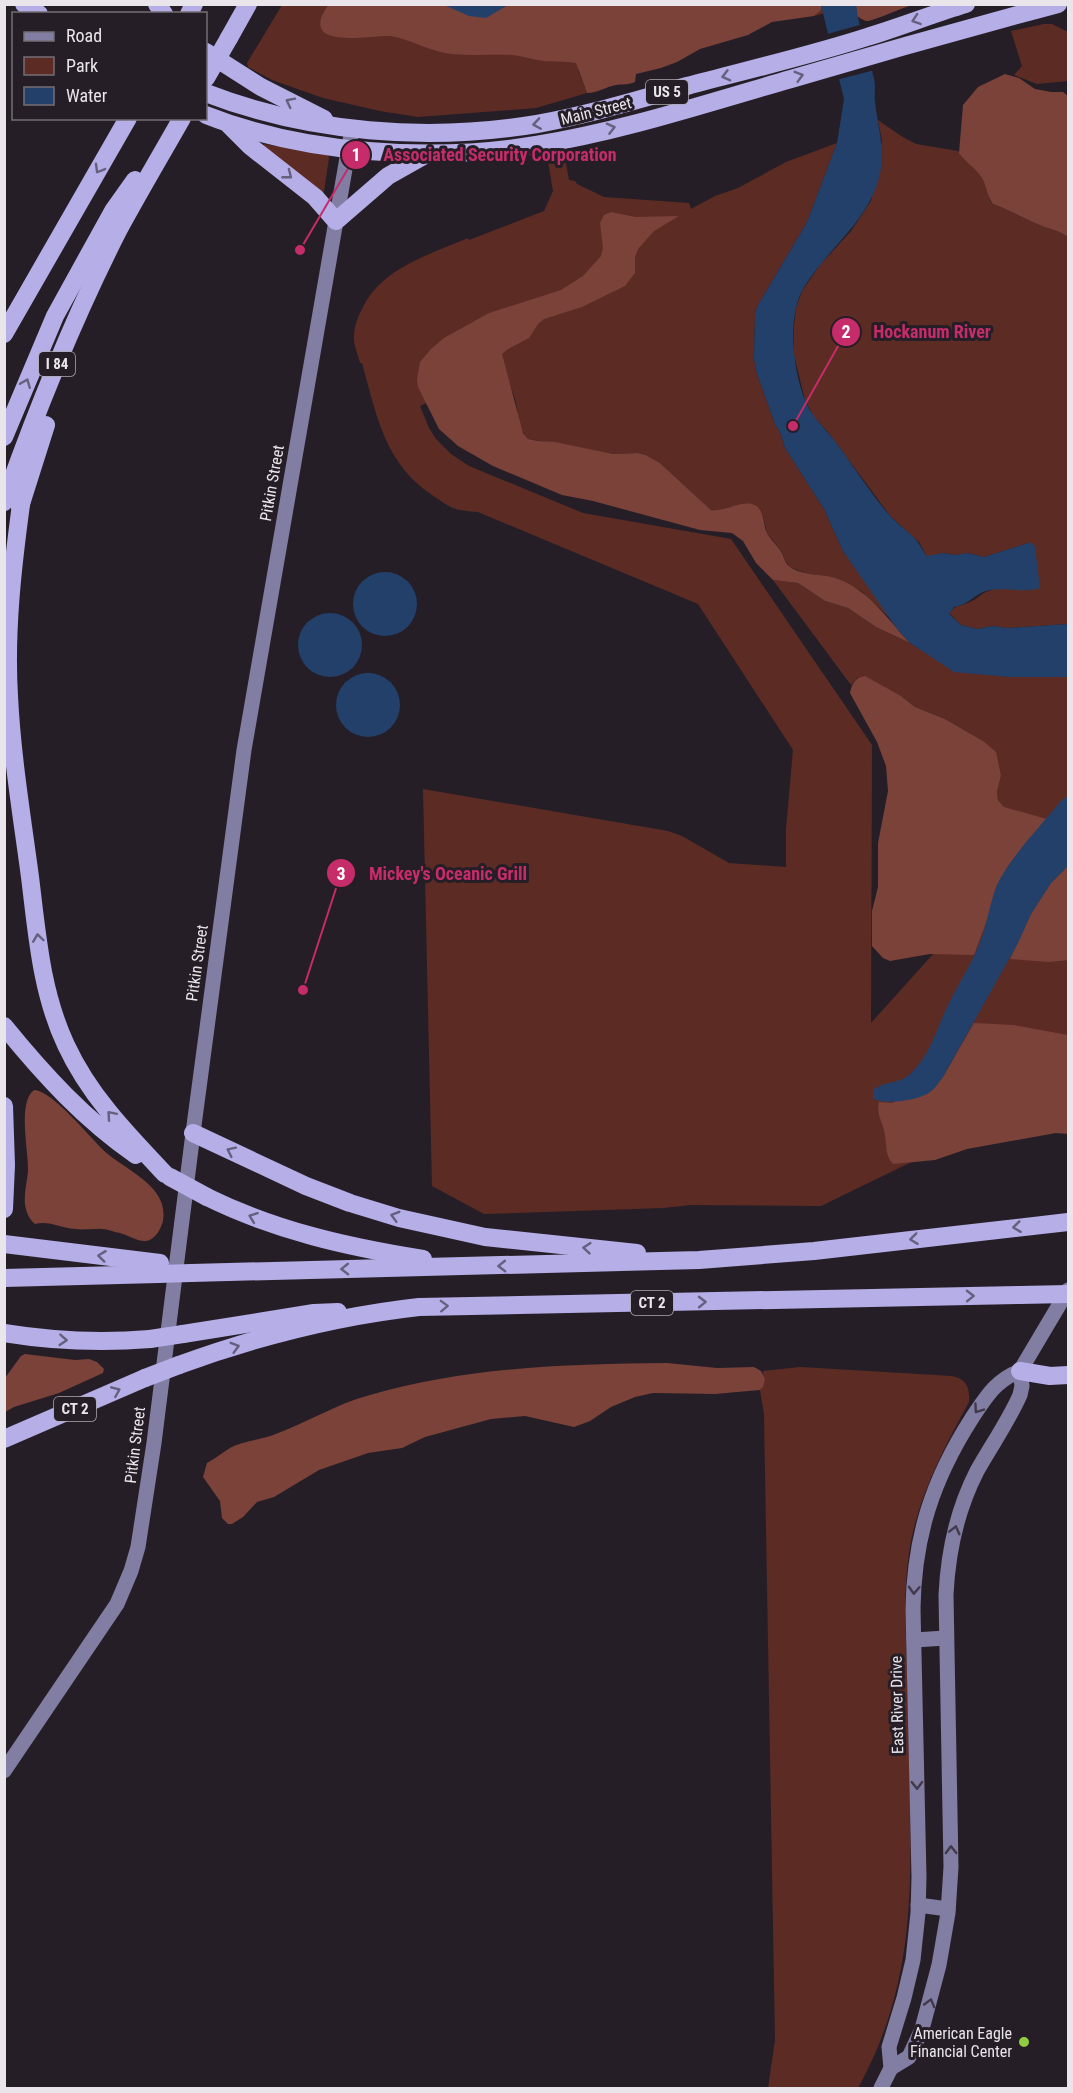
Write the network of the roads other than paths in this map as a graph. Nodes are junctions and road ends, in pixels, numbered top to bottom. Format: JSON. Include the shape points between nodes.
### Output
{"nodes":[{"id":1,"x":248,"y":4,"type":"edge"},
{"id":2,"x":966,"y":4,"type":"edge"},
{"id":3,"x":1058,"y":4,"type":"edge"},
{"id":4,"x":207,"y":53,"type":"edge"},
{"id":5,"x":207,"y":76,"type":"edge"},
{"id":6,"x":207,"y":93,"type":"edge"},
{"id":7,"x":207,"y":115,"type":"edge"},
{"id":8,"x":127,"y":120,"type":"edge"},
{"id":9,"x":228,"y":123,"type":"junction"},
{"id":10,"x":179,"y":124,"type":"edge"},
{"id":11,"x":347,"y":128,"type":"junction"},
{"id":12,"x":349,"y":148,"type":"junction"},
{"id":13,"x":428,"y":153,"type":"junction"},
{"id":14,"x":159,"y":157,"type":"junction"},
{"id":15,"x":336,"y":220,"type":"junction"},
{"id":16,"x":4,"y":334,"type":"edge"},
{"id":17,"x":4,"y":437,"type":"edge"},
{"id":18,"x":13,"y":500,"type":"edge"},
{"id":19,"x":4,"y":573,"type":"edge"},
{"id":20,"x":4,"y":1026,"type":"edge"},
{"id":21,"x":4,"y":1106,"type":"edge"},
{"id":22,"x":193,"y":1133,"type":"junction"},
{"id":23,"x":168,"y":1175,"type":"junction"},
{"id":24,"x":4,"y":1209,"type":"edge"},
{"id":25,"x":1065,"y":1222,"type":"edge"},
{"id":26,"x":4,"y":1244,"type":"edge"},
{"id":27,"x":708,"y":1260,"type":"junction"},
{"id":28,"x":466,"y":1267,"type":"junction"},
{"id":29,"x":159,"y":1268,"type":"junction"},
{"id":30,"x":4,"y":1278,"type":"edge"},
{"id":31,"x":1068,"y":1292,"type":"edge"},
{"id":32,"x":386,"y":1311,"type":"junction"},
{"id":33,"x":4,"y":1333,"type":"edge"},
{"id":34,"x":1020,"y":1371,"type":"junction"},
{"id":35,"x":1068,"y":1376,"type":"edge"},
{"id":36,"x":4,"y":1439,"type":"edge"},
{"id":37,"x":946,"y":1638,"type":"junction"},
{"id":38,"x":914,"y":1640,"type":"junction"},
{"id":39,"x":4,"y":1771,"type":"edge"},
{"id":40,"x":918,"y":1905,"type":"junction"},
{"id":41,"x":948,"y":1909,"type":"junction"},
{"id":42,"x":891,"y":2068,"type":"junction"},
{"id":43,"x":881,"y":2088,"type":"edge"}],
"edges":[{"from":1,"to":5,"type":"highway","bridge":true},
{"from":2,"to":11,"type":"highway","name":"Main Street","number":"US 5","one_way":true,"via":[[866,38],[535,124],[443,132]]},
{"from":13,"to":3,"type":"highway","name":"Main Street","number":"US 5","one_way":true,"via":[[548,143]]},
{"from":11,"to":4,"type":"highway","one_way":true,"via":[[261,87]]},
{"from":6,"to":11,"type":"highway","name":"Main Street","number":"US 5","via":[[277,116]]},
{"from":7,"to":9,"type":"highway","name":"Main Street","number":"US 5"},
{"from":8,"to":16,"type":"highway","one_way":true},
{"from":9,"to":12,"type":"highway","name":"Main Street","number":"US 5","via":[[281,138]]},
{"from":9,"to":15,"type":"highway","one_way":true},
{"from":10,"to":14,"type":"highway"},
{"from":11,"to":12,"type":"main road","name":"Pitkin Street"},
{"from":12,"to":13,"type":"highway","name":"Main Street","number":"US 5"},
{"from":12,"to":15,"type":"main road","name":"Pitkin Street"},
{"from":13,"to":15,"type":"highway","via":[[388,176]]},
{"from":17,"to":14,"type":"highway","one_way":true,"via":[[68,291],[119,202]]},
{"from":14,"to":18,"type":"highway","via":[[119,230],[42,436]]},
{"from":15,"to":22,"type":"main road","name":"Pitkin Street","via":[[244,750]]},
{"from":18,"to":19,"type":"highway"},
{"from":23,"to":18,"type":"highway","one_way":true,"via":[[108,1112],[84,1078],[60,1032],[45,983],[9,702]]},
{"from":20,"to":23,"type":"highway","via":[[95,1122]]},
{"from":21,"to":24,"type":"highway"},
{"from":27,"to":22,"type":"highway","one_way":true,"via":[[525,1243],[442,1229],[320,1192]]},
{"from":22,"to":39,"type":"main road","name":"Pitkin Street","via":[[143,1524],[134,1563],[117,1604]]},
{"from":28,"to":23,"type":"highway","one_way":true,"bridge":true,"via":[[376,1252],[270,1224]]},
{"from":25,"to":27,"type":"highway","one_way":true},
{"from":29,"to":26,"type":"highway","one_way":true},
{"from":27,"to":28,"type":"highway","one_way":true},
{"from":28,"to":29,"type":"highway","one_way":true,"via":[[271,1271]]},
{"from":29,"to":30,"type":"highway"},
{"from":32,"to":31,"type":"highway","number":"CT 2","one_way":true,"bridge":true,"via":[[441,1306]]},
{"from":31,"to":34,"type":"main road","name":"East River Drive"},
{"from":33,"to":32,"type":"highway","one_way":true,"bridge":true,"via":[[118,1341],[314,1313]]},
{"from":36,"to":32,"type":"highway","number":"CT 2","one_way":true,"bridge":true,"via":[[179,1365],[250,1342]]},
{"from":34,"to":35,"type":"highway"},
{"from":37,"to":34,"type":"main road","name":"East River Drive","one_way":true,"via":[[947,1568],[957,1520],[977,1472],[1020,1395]]},
{"from":34,"to":38,"type":"main road","name":"East River Drive","one_way":true,"via":[[1002,1379],[982,1404],[954,1447],[933,1493],[916,1561]]},
{"from":37,"to":38,"type":"main road"},
{"from":41,"to":37,"type":"main road","name":"East River Drive","one_way":true,"via":[[951,1867]]},
{"from":38,"to":40,"type":"main road","name":"East River Drive","one_way":true},
{"from":40,"to":41,"type":"main road"},
{"from":40,"to":42,"type":"main road","name":"East River Drive","via":[[908,1983],[889,2047]]},
{"from":42,"to":41,"type":"main road","name":"East River Drive","one_way":true,"via":[[909,2057],[922,2029],[939,1965]]},
{"from":42,"to":43,"type":"main road","name":"East River Drive"}]}
